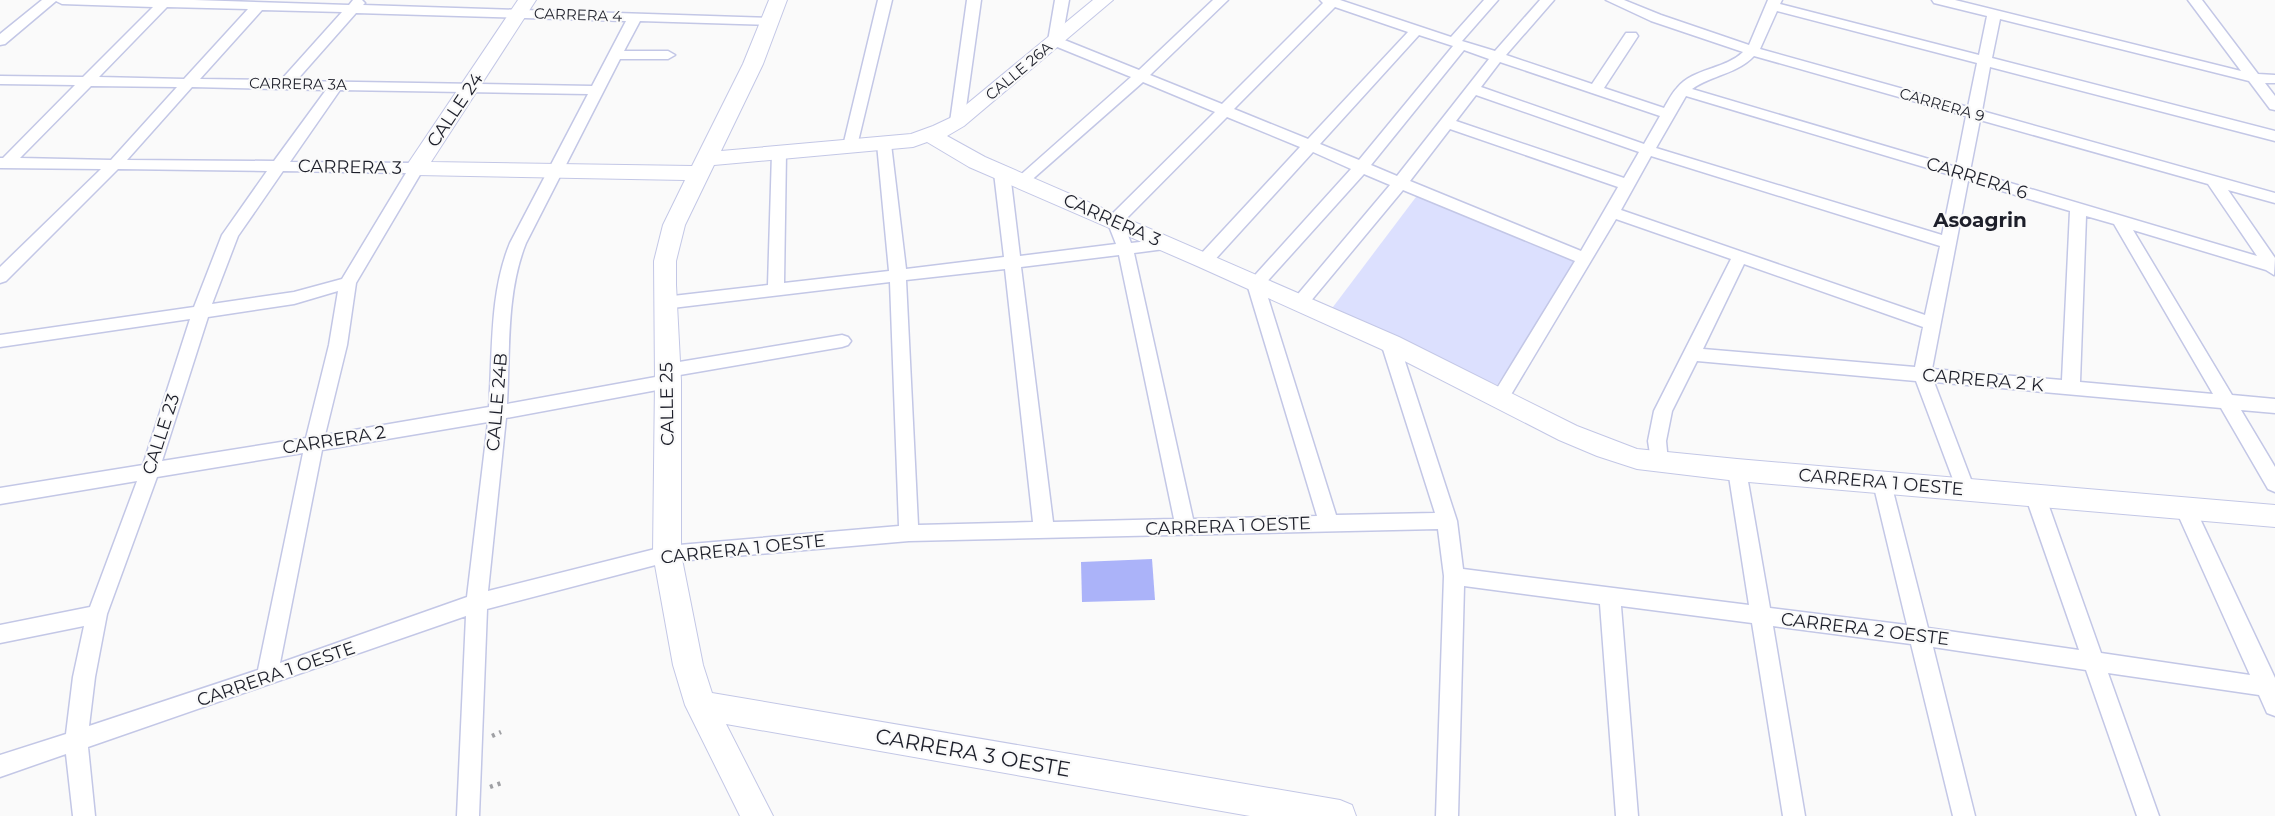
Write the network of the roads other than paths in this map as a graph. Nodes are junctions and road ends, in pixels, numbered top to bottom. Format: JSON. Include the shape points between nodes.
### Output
{"nodes":[{"id":1,"x":50,"y":0,"type":"edge"},
{"id":2,"x":62,"y":0,"type":"edge"},
{"id":3,"x":778,"y":0,"type":"edge"},
{"id":4,"x":885,"y":0,"type":"edge"},
{"id":5,"x":974,"y":0,"type":"edge"},
{"id":6,"x":1062,"y":0,"type":"edge"},
{"id":7,"x":1104,"y":0,"type":"edge"},
{"id":8,"x":1221,"y":0,"type":"edge"},
{"id":9,"x":1379,"y":0,"type":"edge"},
{"id":10,"x":1491,"y":0,"type":"edge"},
{"id":11,"x":1547,"y":0,"type":"edge"},
{"id":12,"x":1613,"y":0,"type":"edge"},
{"id":13,"x":1939,"y":0,"type":"edge"},
{"id":14,"x":2195,"y":0,"type":"edge"},
{"id":15,"x":1329,"y":1,"type":"edge"},
{"id":16,"x":197,"y":2,"type":"edge"},
{"id":17,"x":164,"y":3,"type":"junction"},
{"id":18,"x":1774,"y":3,"type":"edge"},
{"id":19,"x":357,"y":4,"type":"edge"},
{"id":20,"x":258,"y":6,"type":"junction"},
{"id":21,"x":523,"y":7,"type":"edge"},
{"id":22,"x":1365,"y":13,"type":"junction"},
{"id":23,"x":1994,"y":14,"type":"junction"},
{"id":24,"x":635,"y":17,"type":"junction"},
{"id":25,"x":770,"y":21,"type":"junction"},
{"id":26,"x":1417,"y":30,"type":"junction"},
{"id":27,"x":1631,"y":36,"type":"dead end"},
{"id":28,"x":0,"y":41,"type":"edge"},
{"id":29,"x":1055,"y":41,"type":"junction"},
{"id":30,"x":1458,"y":43,"type":"junction"},
{"id":31,"x":1754,"y":51,"type":"junction"},
{"id":32,"x":615,"y":55,"type":"junction"},
{"id":33,"x":668,"y":55,"type":"dead end"},
{"id":34,"x":1498,"y":56,"type":"junction"},
{"id":35,"x":1984,"y":61,"type":"junction"},
{"id":36,"x":1140,"y":77,"type":"junction"},
{"id":37,"x":2253,"y":78,"type":"junction"},
{"id":38,"x":2275,"y":79,"type":"edge"},
{"id":39,"x":0,"y":80,"type":"edge"},
{"id":40,"x":86,"y":82,"type":"junction"},
{"id":41,"x":190,"y":83,"type":"junction"},
{"id":42,"x":285,"y":84,"type":"junction"},
{"id":43,"x":336,"y":85,"type":"junction"},
{"id":44,"x":470,"y":87,"type":"junction"},
{"id":45,"x":1596,"y":89,"type":"junction"},
{"id":46,"x":597,"y":90,"type":"junction"},
{"id":47,"x":1473,"y":90,"type":"junction"},
{"id":48,"x":1682,"y":90,"type":"junction"},
{"id":49,"x":2275,"y":106,"type":"edge"},
{"id":50,"x":1224,"y":110,"type":"junction"},
{"id":51,"x":1668,"y":114,"type":"junction"},
{"id":52,"x":1974,"y":115,"type":"junction"},
{"id":53,"x":957,"y":122,"type":"junction"},
{"id":54,"x":1447,"y":123,"type":"junction"},
{"id":55,"x":930,"y":135,"type":"junction"},
{"id":56,"x":2275,"y":136,"type":"edge"},
{"id":57,"x":884,"y":144,"type":"junction"},
{"id":58,"x":1311,"y":145,"type":"junction"},
{"id":59,"x":850,"y":146,"type":"junction"},
{"id":60,"x":1647,"y":150,"type":"junction"},
{"id":61,"x":779,"y":153,"type":"junction"},
{"id":62,"x":4,"y":163,"type":"edge"},
{"id":63,"x":116,"y":163,"type":"junction"},
{"id":64,"x":276,"y":166,"type":"junction"},
{"id":65,"x":703,"y":166,"type":"junction"},
{"id":66,"x":1362,"y":166,"type":"junction"},
{"id":67,"x":416,"y":168,"type":"junction"},
{"id":68,"x":553,"y":172,"type":"junction"},
{"id":69,"x":1962,"y":174,"type":"junction"},
{"id":70,"x":1012,"y":177,"type":"junction"},
{"id":71,"x":2214,"y":181,"type":"junction"},
{"id":72,"x":1401,"y":182,"type":"junction"},
{"id":73,"x":1627,"y":185,"type":"junction"},
{"id":74,"x":2275,"y":198,"type":"edge"},
{"id":75,"x":2078,"y":208,"type":"junction"},
{"id":76,"x":1612,"y":212,"type":"junction"},
{"id":77,"x":1115,"y":221,"type":"junction"},
{"id":78,"x":2120,"y":221,"type":"junction"},
{"id":79,"x":1948,"y":243,"type":"junction"},
{"id":80,"x":1166,"y":244,"type":"junction"},
{"id":81,"x":1125,"y":247,"type":"junction"},
{"id":82,"x":1740,"y":257,"type":"junction"},
{"id":83,"x":1585,"y":259,"type":"junction"},
{"id":84,"x":1205,"y":260,"type":"junction"},
{"id":85,"x":1013,"y":261,"type":"junction"},
{"id":86,"x":2273,"y":268,"type":"edge"},
{"id":87,"x":898,"y":274,"type":"junction"},
{"id":88,"x":0,"y":277,"type":"edge"},
{"id":89,"x":348,"y":283,"type":"junction"},
{"id":90,"x":1255,"y":284,"type":"junction"},
{"id":91,"x":776,"y":288,"type":"junction"},
{"id":92,"x":664,"y":303,"type":"junction"},
{"id":93,"x":1299,"y":304,"type":"junction"},
{"id":94,"x":201,"y":311,"type":"junction"},
{"id":95,"x":1932,"y":324,"type":"junction"},
{"id":96,"x":0,"y":341,"type":"edge"},
{"id":97,"x":842,"y":341,"type":"dead end"},
{"id":98,"x":1390,"y":343,"type":"junction"},
{"id":99,"x":1691,"y":354,"type":"junction"},
{"id":100,"x":1922,"y":374,"type":"junction"},
{"id":101,"x":667,"y":376,"type":"junction"},
{"id":102,"x":2071,"y":388,"type":"junction"},
{"id":103,"x":1500,"y":398,"type":"junction"},
{"id":104,"x":2227,"y":402,"type":"junction"},
{"id":105,"x":2275,"y":406,"type":"edge"},
{"id":106,"x":498,"y":413,"type":"junction"},
{"id":107,"x":314,"y":444,"type":"junction"},
{"id":108,"x":1659,"y":462,"type":"junction"},
{"id":109,"x":1737,"y":470,"type":"junction"},
{"id":110,"x":150,"y":471,"type":"junction"},
{"id":111,"x":1882,"y":483,"type":"junction"},
{"id":112,"x":2275,"y":484,"type":"edge"},
{"id":113,"x":1966,"y":490,"type":"junction"},
{"id":114,"x":2035,"y":495,"type":"junction"},
{"id":115,"x":0,"y":496,"type":"edge"},
{"id":116,"x":2185,"y":508,"type":"junction"},
{"id":117,"x":2275,"y":516,"type":"edge"},
{"id":118,"x":1447,"y":521,"type":"junction"},
{"id":119,"x":1329,"y":523,"type":"junction"},
{"id":120,"x":1185,"y":527,"type":"junction"},
{"id":121,"x":1044,"y":530,"type":"junction"},
{"id":122,"x":909,"y":533,"type":"junction"},
{"id":123,"x":667,"y":554,"type":"junction"},
{"id":124,"x":1454,"y":576,"type":"junction"},
{"id":125,"x":1610,"y":597,"type":"junction"},
{"id":126,"x":477,"y":603,"type":"junction"},
{"id":127,"x":97,"y":614,"type":"junction"},
{"id":128,"x":1762,"y":616,"type":"junction"},
{"id":129,"x":0,"y":634,"type":"edge"},
{"id":130,"x":1921,"y":636,"type":"junction"},
{"id":131,"x":2093,"y":661,"type":"junction"},
{"id":132,"x":267,"y":678,"type":"junction"},
{"id":133,"x":2272,"y":694,"type":"edge"},
{"id":134,"x":700,"y":705,"type":"junction"},
{"id":135,"x":76,"y":742,"type":"junction"},
{"id":136,"x":0,"y":766,"type":"edge"},
{"id":137,"x":1243,"y":808,"type":"edge"},
{"id":138,"x":84,"y":816,"type":"edge"},
{"id":139,"x":468,"y":816,"type":"edge"},
{"id":140,"x":757,"y":816,"type":"edge"},
{"id":141,"x":1340,"y":816,"type":"edge"},
{"id":142,"x":1447,"y":816,"type":"edge"},
{"id":143,"x":1626,"y":816,"type":"edge"},
{"id":144,"x":1794,"y":816,"type":"edge"},
{"id":145,"x":1964,"y":816,"type":"edge"},
{"id":146,"x":2148,"y":816,"type":"edge"}],
"edges":[{"from":1,"to":28,"type":"street"},
{"from":2,"to":17,"type":"street","name":"CARRERA 4"},
{"from":3,"to":25,"type":"street","name":"CALLE 25"},
{"from":4,"to":59,"type":"street"},
{"from":5,"to":53,"type":"street"},
{"from":6,"to":29,"type":"street"},
{"from":7,"to":29,"type":"street","name":"CALLE 26A"},
{"from":8,"to":36,"type":"street"},
{"from":9,"to":22,"type":"street"},
{"from":10,"to":30,"type":"street"},
{"from":11,"to":34,"type":"street"},
{"from":12,"to":31,"type":"street","name":"CARRERA 9"},
{"from":13,"to":23,"type":"street"},
{"from":14,"to":37,"type":"street"},
{"from":15,"to":22,"type":"street"},
{"from":15,"to":50,"type":"street"},
{"from":16,"to":17,"type":"street","name":"CARRERA 4"},
{"from":16,"to":20,"type":"street","name":"CARRERA 4"},
{"from":17,"to":40,"type":"street"},
{"from":18,"to":31,"type":"street"},
{"from":18,"to":35,"type":"street"},
{"from":19,"to":20,"type":"street","name":"CARRERA 4"},
{"from":19,"to":21,"type":"street","name":"CARRERA 4"},
{"from":19,"to":42,"type":"street"},
{"from":20,"to":41,"type":"street"},
{"from":21,"to":24,"type":"street","name":"CARRERA 4"},
{"from":21,"to":44,"type":"street","name":"CALLE 24"},
{"from":22,"to":26,"type":"street"},
{"from":23,"to":35,"type":"street"},
{"from":23,"to":37,"type":"street"},
{"from":24,"to":25,"type":"street","name":"CARRERA 4"},
{"from":24,"to":32,"type":"street","name":"CALLE 24B"},
{"from":25,"to":65,"type":"street","name":"CALLE 25"},
{"from":26,"to":30,"type":"street"},
{"from":26,"to":58,"type":"street"},
{"from":27,"to":45,"type":"street"},
{"from":29,"to":36,"type":"street"},
{"from":29,"to":53,"type":"street","name":"CALLE 26A"},
{"from":30,"to":34,"type":"street"},
{"from":30,"to":66,"type":"street"},
{"from":31,"to":48,"type":"street","via":[[1734,66],[1694,79]]},
{"from":31,"to":52,"type":"street","name":"CARRERA 9"},
{"from":32,"to":33,"type":"street"},
{"from":32,"to":46,"type":"street","name":"CALLE 24B"},
{"from":34,"to":45,"type":"street"},
{"from":34,"to":47,"type":"street"},
{"from":35,"to":52,"type":"street"},
{"from":35,"to":56,"type":"street"},
{"from":36,"to":50,"type":"street"},
{"from":36,"to":70,"type":"street"},
{"from":37,"to":38,"type":"street"},
{"from":37,"to":49,"type":"street"},
{"from":39,"to":40,"type":"street","name":"CARRERA 3A"},
{"from":40,"to":41,"type":"street","name":"CARRERA 3A"},
{"from":40,"to":62,"type":"street"},
{"from":41,"to":42,"type":"street","name":"CARRERA 3A"},
{"from":41,"to":63,"type":"street"},
{"from":42,"to":43,"type":"street","name":"CARRERA 3A"},
{"from":43,"to":44,"type":"street","name":"CARRERA 3A"},
{"from":43,"to":64,"type":"street","name":"CALLE 23"},
{"from":44,"to":46,"type":"street","name":"CARRERA 3A"},
{"from":44,"to":67,"type":"street","name":"CALLE 24"},
{"from":45,"to":51,"type":"street"},
{"from":46,"to":68,"type":"street","name":"CALLE 24B"},
{"from":47,"to":54,"type":"street"},
{"from":47,"to":60,"type":"street"},
{"from":48,"to":51,"type":"street"},
{"from":48,"to":69,"type":"street","name":"CARRERA 6"},
{"from":50,"to":58,"type":"street"},
{"from":50,"to":77,"type":"street"},
{"from":51,"to":60,"type":"street"},
{"from":52,"to":69,"type":"street"},
{"from":52,"to":71,"type":"street","name":"CARRERA 9"},
{"from":53,"to":55,"type":"street","name":"CALLE 26A"},
{"from":54,"to":72,"type":"street"},
{"from":54,"to":73,"type":"street"},
{"from":55,"to":57,"type":"street","name":"CARRERA 3"},
{"from":55,"to":70,"type":"street","name":"CARRERA 3","via":[[954,151]]},
{"from":57,"to":59,"type":"street","name":"CARRERA 3"},
{"from":57,"to":87,"type":"street"},
{"from":58,"to":66,"type":"street"},
{"from":58,"to":84,"type":"street"},
{"from":59,"to":61,"type":"street","name":"CARRERA 3"},
{"from":60,"to":73,"type":"street"},
{"from":60,"to":79,"type":"street"},
{"from":61,"to":65,"type":"street","name":"CARRERA 3"},
{"from":61,"to":91,"type":"street"},
{"from":62,"to":63,"type":"street","name":"CARRERA 3"},
{"from":63,"to":64,"type":"street","name":"CARRERA 3"},
{"from":63,"to":88,"type":"street"},
{"from":64,"to":67,"type":"street","name":"CARRERA 3"},
{"from":64,"to":94,"type":"street","name":"CALLE 23","via":[[230,235]]},
{"from":65,"to":68,"type":"street","name":"CARRERA 3"},
{"from":65,"to":92,"type":"street","name":"CALLE 25","via":[[669,242]]},
{"from":66,"to":72,"type":"street"},
{"from":66,"to":90,"type":"street"},
{"from":67,"to":68,"type":"street","name":"CARRERA 3"},
{"from":67,"to":89,"type":"street","name":"CALLE 24"},
{"from":68,"to":106,"type":"street","name":"CALLE 24B","via":[[509,265]]},
{"from":69,"to":75,"type":"street","name":"CARRERA 6"},
{"from":69,"to":79,"type":"street"},
{"from":70,"to":77,"type":"street","name":"CARRERA 3"},
{"from":70,"to":85,"type":"street"},
{"from":71,"to":74,"type":"street","name":"CARRERA 9"},
{"from":71,"to":86,"type":"street"},
{"from":72,"to":83,"type":"street"},
{"from":72,"to":93,"type":"street"},
{"from":73,"to":76,"type":"street"},
{"from":75,"to":78,"type":"street","name":"CARRERA 6"},
{"from":75,"to":102,"type":"street"},
{"from":76,"to":82,"type":"street"},
{"from":76,"to":83,"type":"street"},
{"from":77,"to":80,"type":"street","name":"CARRERA 3"},
{"from":77,"to":81,"type":"street"},
{"from":78,"to":86,"type":"street","name":"CARRERA 6"},
{"from":78,"to":104,"type":"street"},
{"from":79,"to":95,"type":"street"},
{"from":80,"to":81,"type":"street"},
{"from":80,"to":84,"type":"street","name":"CARRERA 3"},
{"from":81,"to":85,"type":"street"},
{"from":81,"to":120,"type":"street"},
{"from":82,"to":95,"type":"street"},
{"from":82,"to":99,"type":"street"},
{"from":83,"to":103,"type":"street"},
{"from":84,"to":90,"type":"street","name":"CARRERA 3"},
{"from":85,"to":87,"type":"street"},
{"from":85,"to":121,"type":"street"},
{"from":87,"to":91,"type":"street"},
{"from":87,"to":122,"type":"street"},
{"from":89,"to":94,"type":"street","via":[[294,298]]},
{"from":89,"to":107,"type":"street","via":[[338,345]]},
{"from":90,"to":93,"type":"street","name":"CARRERA 3"},
{"from":90,"to":119,"type":"street"},
{"from":91,"to":92,"type":"street"},
{"from":92,"to":101,"type":"street","name":"CALLE 25"},
{"from":93,"to":98,"type":"street","name":"CARRERA 3"},
{"from":94,"to":96,"type":"street"},
{"from":94,"to":110,"type":"street","name":"CALLE 23"},
{"from":95,"to":100,"type":"street"},
{"from":97,"to":101,"type":"street","name":"CARRERA 2"},
{"from":98,"to":103,"type":"street","name":"CARRERA 3"},
{"from":98,"to":118,"type":"street"},
{"from":99,"to":100,"type":"street","name":"CARRERA 2 K"},
{"from":99,"to":108,"type":"street","via":[[1663,411]]},
{"from":100,"to":102,"type":"street","name":"CARRERA 2 K"},
{"from":100,"to":113,"type":"street"},
{"from":101,"to":106,"type":"street","name":"CARRERA 2"},
{"from":101,"to":123,"type":"street","name":"CALLE 25"},
{"from":102,"to":104,"type":"street","name":"CARRERA 2 K"},
{"from":103,"to":108,"type":"street","name":"CARRERA 1 OESTE","via":[[1606,449]]},
{"from":104,"to":105,"type":"street","name":"CARRERA 2 K"},
{"from":104,"to":112,"type":"street"},
{"from":106,"to":107,"type":"street","name":"CARRERA 2"},
{"from":106,"to":126,"type":"street","name":"CALLE 24B"},
{"from":107,"to":110,"type":"street","name":"CARRERA 2"},
{"from":107,"to":132,"type":"street"},
{"from":108,"to":109,"type":"street","name":"CARRERA 1 OESTE"},
{"from":109,"to":111,"type":"street","name":"CARRERA 1 OESTE"},
{"from":109,"to":128,"type":"street"},
{"from":110,"to":115,"type":"street","name":"CARRERA 2"},
{"from":110,"to":127,"type":"street","name":"CALLE 23"},
{"from":111,"to":113,"type":"street","name":"CARRERA 1 OESTE"},
{"from":111,"to":130,"type":"street"},
{"from":113,"to":114,"type":"street","name":"CARRERA 1 OESTE"},
{"from":114,"to":116,"type":"street","name":"CARRERA 1 OESTE"},
{"from":114,"to":131,"type":"street"},
{"from":116,"to":117,"type":"street","name":"CARRERA 1 OESTE"},
{"from":116,"to":133,"type":"street"},
{"from":118,"to":119,"type":"street","name":"CARRERA 1 OESTE"},
{"from":118,"to":124,"type":"street"},
{"from":119,"to":120,"type":"street","name":"CARRERA 1 OESTE"},
{"from":120,"to":121,"type":"street","name":"CARRERA 1 OESTE"},
{"from":121,"to":122,"type":"street","name":"CARRERA 1 OESTE"},
{"from":122,"to":123,"type":"street","name":"CARRERA 1 OESTE"},
{"from":123,"to":126,"type":"street","name":"CARRERA 1 OESTE"},
{"from":123,"to":134,"type":"street","name":"CALLE 25","via":[[688,665]]},
{"from":124,"to":125,"type":"street","name":"CARRERA 2 OESTE"},
{"from":124,"to":142,"type":"street"},
{"from":125,"to":128,"type":"street","name":"CARRERA 2 OESTE"},
{"from":125,"to":143,"type":"street"},
{"from":126,"to":132,"type":"street","name":"CARRERA 1 OESTE"},
{"from":126,"to":139,"type":"street","name":"CALLE 24B"},
{"from":127,"to":129,"type":"street"},
{"from":127,"to":135,"type":"street","name":"CALLE 23"},
{"from":128,"to":130,"type":"street","name":"CARRERA 2 OESTE"},
{"from":128,"to":144,"type":"street"},
{"from":130,"to":131,"type":"street","name":"CARRERA 2 OESTE"},
{"from":130,"to":145,"type":"street"},
{"from":131,"to":133,"type":"street","name":"CARRERA 2 OESTE"},
{"from":131,"to":146,"type":"street"},
{"from":132,"to":135,"type":"street","name":"CARRERA 1 OESTE"},
{"from":134,"to":137,"type":"street","name":"CARRERA 3 OESTE"},
{"from":134,"to":140,"type":"street","name":"CALLE 25"},
{"from":135,"to":136,"type":"street","name":"CARRERA 1 OESTE"},
{"from":135,"to":138,"type":"street","name":"CALLE 23"},
{"from":137,"to":141,"type":"street","name":"CARRERA 3 OESTE"}]}
